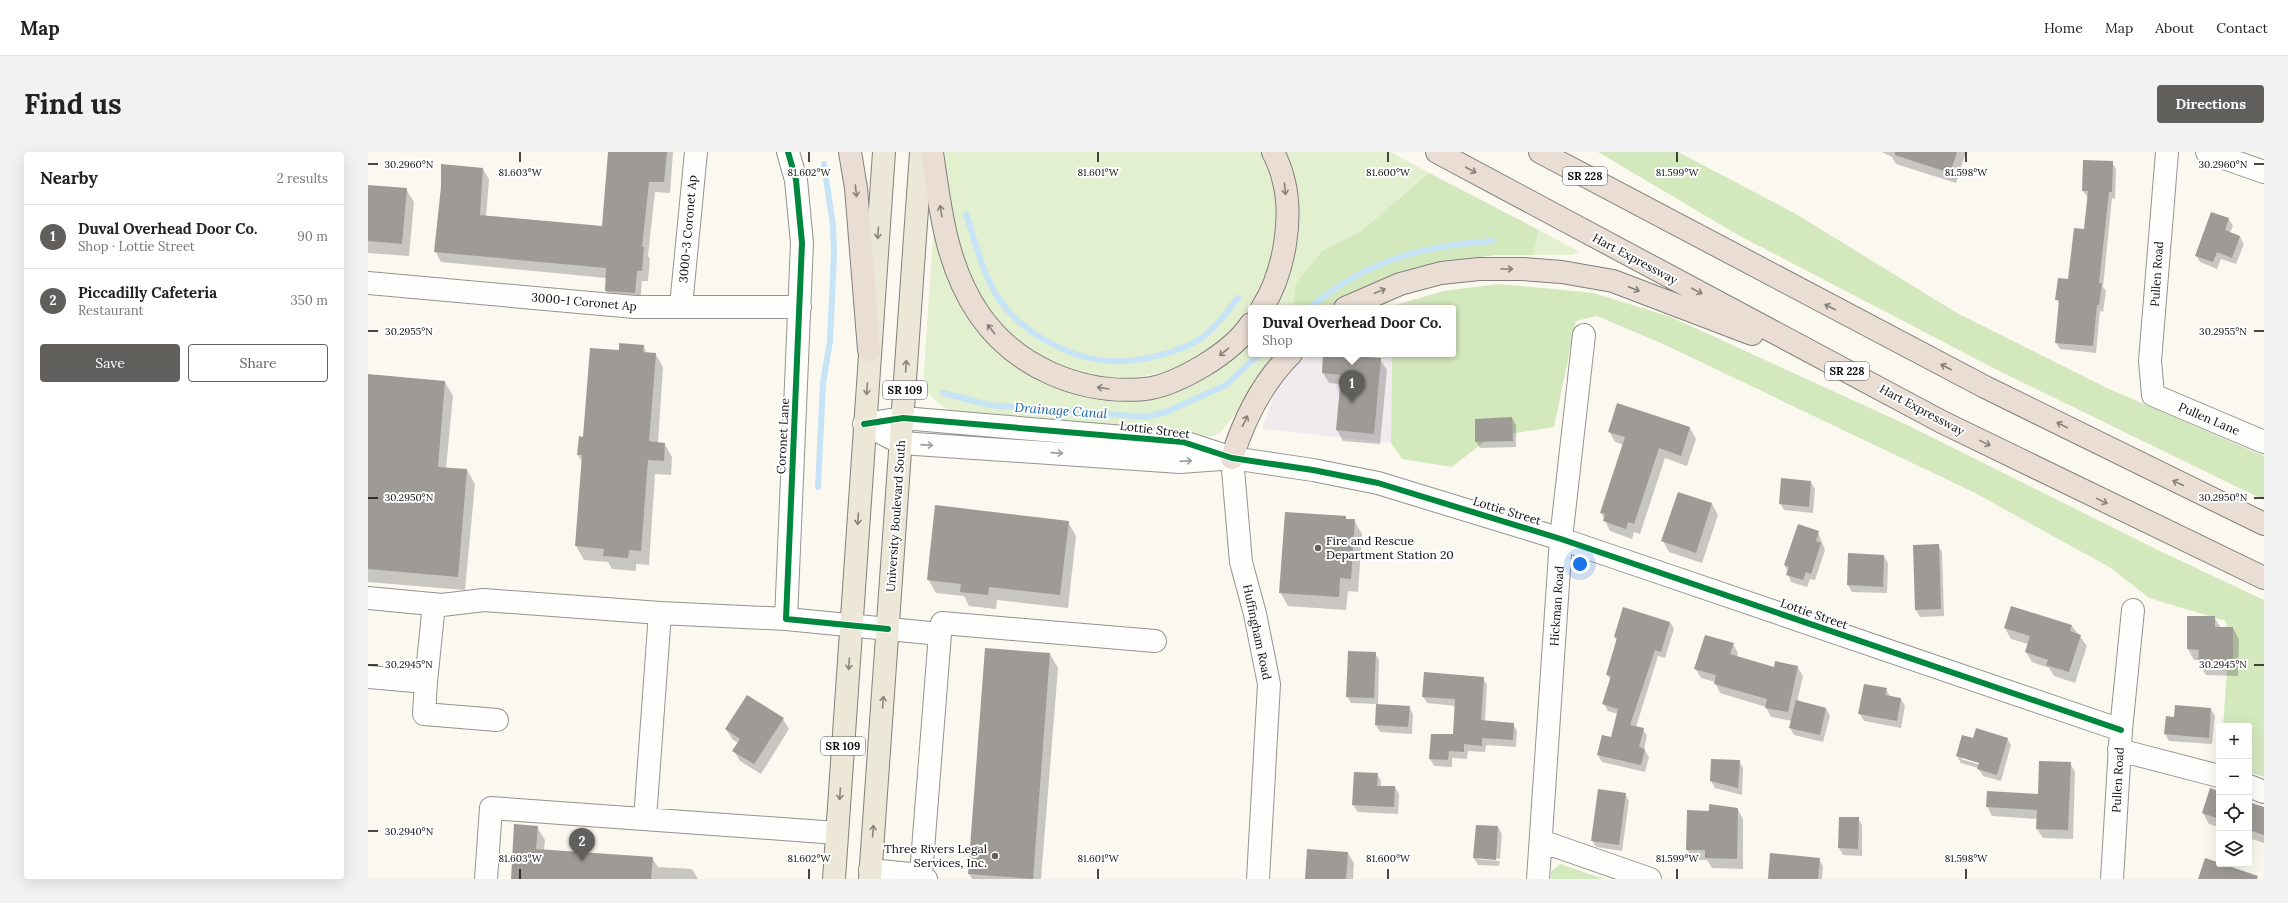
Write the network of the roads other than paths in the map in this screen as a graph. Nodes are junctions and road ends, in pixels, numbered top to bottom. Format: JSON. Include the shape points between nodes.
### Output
{"nodes":[{"id":1,"x":696,"y":152,"type":"edge"},
{"id":2,"x":788,"y":152,"type":"edge"},
{"id":3,"x":850,"y":152,"type":"edge"},
{"id":4,"x":884,"y":152,"type":"edge"},
{"id":5,"x":921,"y":152,"type":"edge"},
{"id":6,"x":932,"y":152,"type":"edge"},
{"id":7,"x":1273,"y":152,"type":"edge"},
{"id":8,"x":1437,"y":152,"type":"edge"},
{"id":9,"x":1540,"y":152,"type":"edge"},
{"id":10,"x":1559,"y":152,"type":"edge"},
{"id":11,"x":2167,"y":152,"type":"edge"},
{"id":12,"x":2207,"y":152,"type":"edge"},
{"id":13,"x":2264,"y":172,"type":"edge"},
{"id":14,"x":1630,"y":200,"type":"junction"},
{"id":15,"x":368,"y":283,"type":"edge"},
{"id":16,"x":1264,"y":305,"type":"edge"},
{"id":17,"x":1352,"y":305,"type":"edge"},
{"id":18,"x":681,"y":306,"type":"junction"},
{"id":19,"x":800,"y":307,"type":"junction"},
{"id":20,"x":1248,"y":328,"type":"edge"},
{"id":21,"x":1584,"y":334,"type":"dead end"},
{"id":22,"x":869,"y":350,"type":"junction"},
{"id":23,"x":1289,"y":357,"type":"edge"},
{"id":24,"x":1850,"y":372,"type":"junction"},
{"id":25,"x":2153,"y":395,"type":"joint"},
{"id":26,"x":903,"y":418,"type":"junction"},
{"id":27,"x":864,"y":424,"type":"junction"},
{"id":28,"x":2264,"y":442,"type":"edge"},
{"id":29,"x":901,"y":443,"type":"junction"},
{"id":30,"x":1232,"y":458,"type":"junction"},
{"id":31,"x":2264,"y":524,"type":"edge"},
{"id":32,"x":1561,"y":539,"type":"junction"},
{"id":33,"x":2264,"y":578,"type":"edge"},
{"id":34,"x":368,"y":598,"type":"edge"},
{"id":35,"x":434,"y":604,"type":"junction"},
{"id":36,"x":2133,"y":610,"type":"dead end"},
{"id":37,"x":660,"y":613,"type":"junction"},
{"id":38,"x":786,"y":619,"type":"junction"},
{"id":39,"x":851,"y":625,"type":"junction"},
{"id":40,"x":888,"y":629,"type":"junction"},
{"id":41,"x":940,"y":634,"type":"junction"},
{"id":42,"x":1155,"y":641,"type":"dead end"},
{"id":43,"x":368,"y":677,"type":"edge"},
{"id":44,"x":426,"y":682,"type":"junction"},
{"id":45,"x":497,"y":720,"type":"dead end"},
{"id":46,"x":2120,"y":740,"type":"junction"},
{"id":47,"x":2216,"y":775,"type":"edge"},
{"id":48,"x":2252,"y":787,"type":"edge"},
{"id":49,"x":2264,"y":792,"type":"edge"},
{"id":50,"x":645,"y":819,"type":"junction"},
{"id":51,"x":838,"y":833,"type":"junction"},
{"id":52,"x":1541,"y":841,"type":"junction"},
{"id":53,"x":870,"y":875,"type":"edge"},
{"id":54,"x":924,"y":877,"type":"edge"},
{"id":55,"x":486,"y":879,"type":"edge"},
{"id":56,"x":834,"y":879,"type":"edge"},
{"id":57,"x":1258,"y":879,"type":"edge"},
{"id":58,"x":1538,"y":879,"type":"edge"},
{"id":59,"x":1650,"y":879,"type":"edge"},
{"id":60,"x":2112,"y":879,"type":"edge"}],
"edges":[{"from":1,"to":18,"type":"street","name":"3000-3 Coronet Ap"},
{"from":2,"to":19,"type":"street","name":"Coronet Lane","via":[[796,180],[800,212]]},
{"from":3,"to":22,"type":"highway","one_way":true,"via":[[856,188]]},
{"from":4,"to":22,"type":"main road","number":"SR 109","one_way":true},
{"from":26,"to":5,"type":"main road","name":"University Boulevard South","number":"SR 109","one_way":true},
{"from":20,"to":6,"type":"highway","one_way":true,"via":[[1216,358],[1184,377],[1146,389],[1109,389],[1070,382],[1032,365],[1000,340],[978,314],[960,277],[946,240]]},
{"from":7,"to":16,"type":"highway","one_way":true,"via":[[1284,178],[1288,220],[1283,257]]},
{"from":8,"to":24,"type":"highway","name":"Hart Expressway","number":"SR 228","one_way":true},
{"from":9,"to":14,"type":"highway","number":"SR 228"},
{"from":10,"to":14,"type":"highway"},
{"from":11,"to":25,"type":"street","name":"Pullen Road","via":[[2150,361]]},
{"from":12,"to":13,"type":"street"},
{"from":31,"to":14,"type":"highway","number":"SR 228","one_way":true,"via":[[1986,387]]},
{"from":15,"to":18,"type":"street","name":"3000-1 Coronet Ap","via":[[635,306]]},
{"from":17,"to":24,"type":"highway","one_way":true,"via":[[1400,284],[1441,272],[1522,268],[1562,272],[1613,281]]},
{"from":18,"to":19,"type":"street","name":"3000-1 Coronet Ap"},
{"from":19,"to":38,"type":"street","name":"Coronet Lane"},
{"from":21,"to":32,"type":"street","name":"Hickman Road"},
{"from":22,"to":27,"type":"main road","number":"SR 109","one_way":true},
{"from":30,"to":23,"type":"highway","one_way":true,"via":[[1242,428],[1256,400]]},
{"from":24,"to":33,"type":"highway","name":"Hart Expressway","number":"SR 228","one_way":true,"via":[[1942,422]]},
{"from":25,"to":28,"type":"street","name":"Pullen Lane"},
{"from":26,"to":27,"type":"street","name":"Lottie Street"},
{"from":26,"to":29,"type":"main road","name":"University Boulevard South","number":"SR 109"},
{"from":26,"to":30,"type":"street","name":"Lottie Street","via":[[1183,442]]},
{"from":27,"to":29,"type":"street","name":"Lottie Street"},
{"from":27,"to":39,"type":"main road","number":"SR 109","one_way":true},
{"from":29,"to":30,"type":"street","name":"Lottie Street","one_way":true,"via":[[1180,462]]},
{"from":29,"to":40,"type":"main road","name":"University Boulevard South","number":"SR 109"},
{"from":30,"to":32,"type":"street","name":"Lottie Street","via":[[1378,482]]},
{"from":30,"to":57,"type":"street","name":"Huffingham Road","via":[[1241,562],[1255,614],[1269,684]]},
{"from":32,"to":46,"type":"street","name":"Lottie Street"},
{"from":32,"to":52,"type":"street","name":"Hickman Road"},
{"from":34,"to":35,"type":"street"},
{"from":35,"to":37,"type":"street","via":[[484,600]]},
{"from":35,"to":44,"type":"street"},
{"from":36,"to":46,"type":"street","name":"Pullen Road"},
{"from":37,"to":38,"type":"street"},
{"from":37,"to":50,"type":"street"},
{"from":38,"to":39,"type":"street"},
{"from":39,"to":40,"type":"street"},
{"from":39,"to":51,"type":"main road","number":"SR 109","one_way":true},
{"from":40,"to":41,"type":"street"},
{"from":53,"to":40,"type":"main road","name":"University Boulevard South","number":"SR 109","one_way":true},
{"from":41,"to":42,"type":"street","via":[[942,623]]},
{"from":41,"to":54,"type":"street"},
{"from":43,"to":44,"type":"street"},
{"from":44,"to":45,"type":"street","via":[[424,714]]},
{"from":46,"to":47,"type":"street","name":"Lottie Street"},
{"from":46,"to":60,"type":"street","name":"Pullen Road"},
{"from":48,"to":49,"type":"street"},
{"from":50,"to":51,"type":"street"},
{"from":50,"to":55,"type":"street","via":[[491,808]]},
{"from":51,"to":56,"type":"main road","number":"SR 109"},
{"from":52,"to":58,"type":"street","name":"Hickman Road"},
{"from":52,"to":59,"type":"street"},
{"from":53,"to":54,"type":"street"}]}
